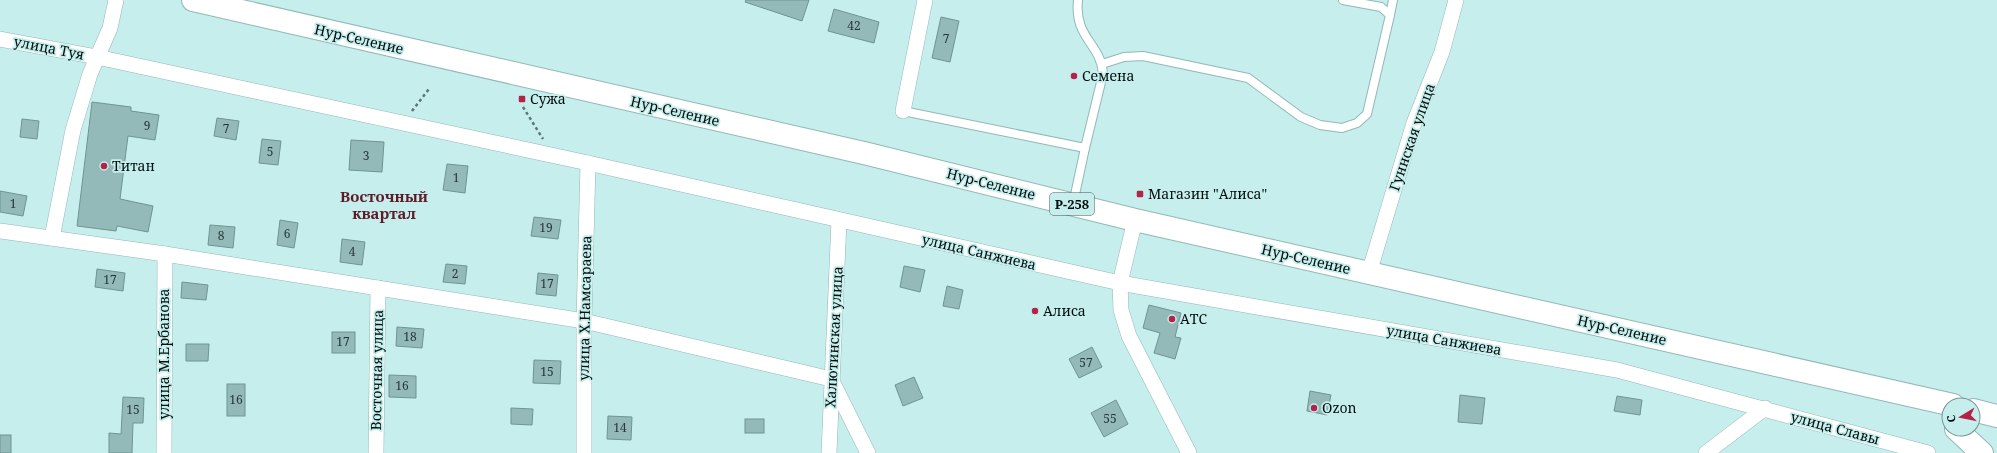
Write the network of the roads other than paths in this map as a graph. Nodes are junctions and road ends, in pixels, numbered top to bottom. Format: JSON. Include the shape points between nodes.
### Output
{"nodes":[{"id":1,"x":116,"y":0,"type":"edge"},
{"id":2,"x":193,"y":0,"type":"edge"},
{"id":3,"x":925,"y":0,"type":"edge"},
{"id":4,"x":1078,"y":0,"type":"edge"},
{"id":5,"x":1343,"y":0,"type":"edge"},
{"id":6,"x":1393,"y":0,"type":"edge"},
{"id":7,"x":1456,"y":0,"type":"edge"},
{"id":8,"x":1390,"y":15,"type":"junction"},
{"id":9,"x":0,"y":39,"type":"edge"},
{"id":10,"x":98,"y":58,"type":"junction"},
{"id":11,"x":1102,"y":64,"type":"junction"},
{"id":12,"x":903,"y":111,"type":"joint"},
{"id":13,"x":402,"y":123,"type":"joint"},
{"id":14,"x":1085,"y":148,"type":"junction"},
{"id":15,"x":588,"y":163,"type":"junction"},
{"id":16,"x":1073,"y":204,"type":"junction"},
{"id":17,"x":839,"y":220,"type":"junction"},
{"id":18,"x":1135,"y":220,"type":"junction"},
{"id":19,"x":0,"y":230,"type":"edge"},
{"id":20,"x":52,"y":238,"type":"junction"},
{"id":21,"x":165,"y":254,"type":"junction"},
{"id":22,"x":1369,"y":273,"type":"junction"},
{"id":23,"x":1120,"y":283,"type":"junction"},
{"id":24,"x":378,"y":288,"type":"junction"},
{"id":25,"x":584,"y":321,"type":"junction"},
{"id":26,"x":831,"y":379,"type":"junction"},
{"id":27,"x":1928,"y":399,"type":"junction"},
{"id":28,"x":1941,"y":402,"type":"edge"},
{"id":29,"x":1765,"y":408,"type":"junction"},
{"id":30,"x":1981,"y":412,"type":"edge"},
{"id":31,"x":1941,"y":413,"type":"edge"},
{"id":32,"x":1997,"y":416,"type":"edge"},
{"id":33,"x":1965,"y":437,"type":"edge"},
{"id":34,"x":164,"y":453,"type":"edge"},
{"id":35,"x":376,"y":453,"type":"edge"},
{"id":36,"x":584,"y":453,"type":"edge"},
{"id":37,"x":829,"y":453,"type":"edge"},
{"id":38,"x":868,"y":453,"type":"edge"},
{"id":39,"x":1189,"y":453,"type":"edge"},
{"id":40,"x":1706,"y":453,"type":"edge"},
{"id":41,"x":1928,"y":453,"type":"edge"},
{"id":42,"x":1982,"y":453,"type":"edge"}],
"edges":[{"from":1,"to":10,"type":"street","via":[[110,28]]},
{"from":2,"to":16,"type":"highway","name":"Нур-Селение","number":"Р-258"},
{"from":3,"to":12,"type":"street"},
{"from":4,"to":11,"type":"lane","via":[[1078,24]]},
{"from":5,"to":8,"type":"lane","via":[[1381,7]]},
{"from":6,"to":8,"type":"lane"},
{"from":7,"to":22,"type":"street","name":"Гуннская улица","via":[[1442,52],[1414,123]]},
{"from":8,"to":11,"type":"lane","via":[[1367,114],[1357,123],[1342,128],[1320,125],[1301,117],[1248,78],[1143,56],[1124,57]]},
{"from":9,"to":10,"type":"street","name":"улица Туя"},
{"from":10,"to":13,"type":"street","name":"улица Туя"},
{"from":10,"to":20,"type":"street","via":[[90,74],[73,130]]},
{"from":11,"to":14,"type":"lane","via":[[1103,74]]},
{"from":12,"to":14,"type":"lane"},
{"from":13,"to":15,"type":"street","name":"улица Санжиева"},
{"from":14,"to":16,"type":"lane"},
{"from":15,"to":17,"type":"street","name":"улица Санжиева"},
{"from":15,"to":25,"type":"street","name":"улица Х.Намсараева"},
{"from":16,"to":18,"type":"highway","name":"Нур-Селение","number":"Р-258"},
{"from":17,"to":23,"type":"street","name":"улица Санжиева"},
{"from":17,"to":26,"type":"street","name":"Халютинская улица"},
{"from":18,"to":22,"type":"highway","name":"Нур-Селение","number":"Р-258"},
{"from":18,"to":23,"type":"street"},
{"from":19,"to":20,"type":"street"},
{"from":20,"to":21,"type":"street"},
{"from":21,"to":24,"type":"street"},
{"from":21,"to":34,"type":"street","name":"улица М.Ербанова"},
{"from":22,"to":27,"type":"highway","name":"Нур-Селение","number":"Р-258"},
{"from":23,"to":29,"type":"street","name":"улица Санжиева","via":[[1616,370]]},
{"from":23,"to":39,"type":"street","via":[[1121,310],[1129,336]]},
{"from":24,"to":25,"type":"street"},
{"from":24,"to":35,"type":"street","name":"Восточная улица"},
{"from":25,"to":26,"type":"street"},
{"from":25,"to":36,"type":"street","name":"улица Х.Намсараева"},
{"from":26,"to":37,"type":"street","name":"Халютинская улица"},
{"from":26,"to":38,"type":"street"},
{"from":27,"to":28,"type":"highway","name":"Нур-Селение","number":"Р-258"},
{"from":27,"to":31,"type":"highway"},
{"from":29,"to":40,"type":"street"},
{"from":29,"to":41,"type":"street","name":"улица Славы"},
{"from":30,"to":32,"type":"highway"},
{"from":33,"to":42,"type":"highway"}]}
